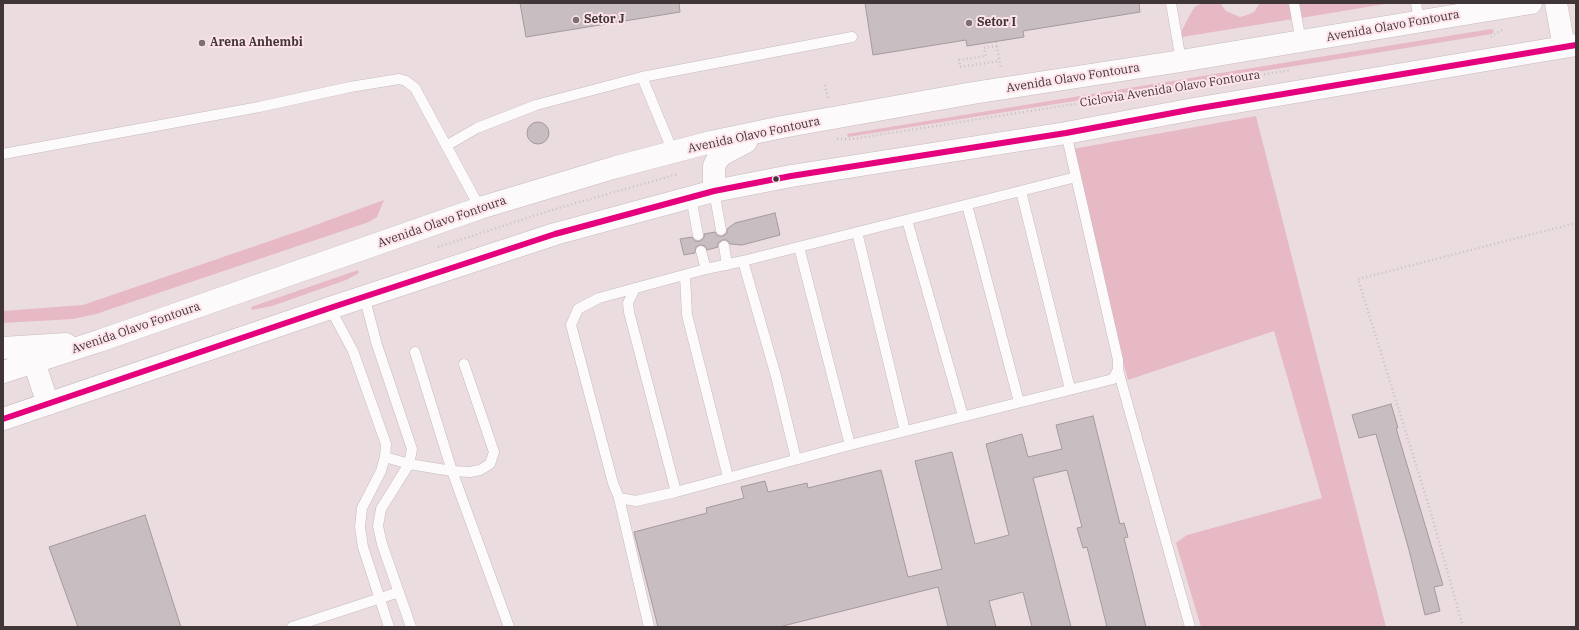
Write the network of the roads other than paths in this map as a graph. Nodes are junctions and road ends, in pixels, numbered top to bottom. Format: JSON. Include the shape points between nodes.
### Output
{"nodes":[{"id":1,"x":1171,"y":3,"type":"edge"},
{"id":2,"x":1294,"y":3,"type":"edge"},
{"id":3,"x":1531,"y":3,"type":"edge"},
{"id":4,"x":1556,"y":3,"type":"edge"},
{"id":5,"x":1417,"y":12,"type":"edge"},
{"id":6,"x":852,"y":37,"type":"dead end"},
{"id":7,"x":1301,"y":42,"type":"junction"},
{"id":8,"x":1570,"y":46,"type":"edge"},
{"id":9,"x":1181,"y":61,"type":"junction"},
{"id":10,"x":642,"y":76,"type":"junction"},
{"id":11,"x":756,"y":132,"type":"junction"},
{"id":12,"x":1066,"y":133,"type":"junction"},
{"id":13,"x":446,"y":146,"type":"junction"},
{"id":14,"x":673,"y":152,"type":"junction"},
{"id":15,"x":3,"y":154,"type":"edge"},
{"id":16,"x":1076,"y":177,"type":"junction"},
{"id":17,"x":714,"y":191,"type":"junction"},
{"id":18,"x":1021,"y":191,"type":"junction"},
{"id":19,"x":691,"y":197,"type":"junction"},
{"id":20,"x":967,"y":205,"type":"junction"},
{"id":21,"x":480,"y":208,"type":"junction"},
{"id":22,"x":907,"y":220,"type":"junction"},
{"id":23,"x":721,"y":230,"type":"dead end"},
{"id":24,"x":857,"y":232,"type":"junction"},
{"id":25,"x":698,"y":235,"type":"dead end"},
{"id":26,"x":724,"y":246,"type":"dead end"},
{"id":27,"x":799,"y":247,"type":"junction"},
{"id":28,"x":702,"y":251,"type":"dead end"},
{"id":29,"x":744,"y":261,"type":"junction"},
{"id":30,"x":727,"y":265,"type":"junction"},
{"id":31,"x":706,"y":269,"type":"junction"},
{"id":32,"x":685,"y":276,"type":"junction"},
{"id":33,"x":635,"y":288,"type":"junction"},
{"id":34,"x":364,"y":296,"type":"junction"},
{"id":35,"x":330,"y":308,"type":"junction"},
{"id":36,"x":99,"y":341,"type":"junction"},
{"id":37,"x":3,"y":348,"type":"edge"},
{"id":38,"x":415,"y":352,"type":"dead end"},
{"id":39,"x":34,"y":362,"type":"junction"},
{"id":40,"x":464,"y":364,"type":"dead end"},
{"id":41,"x":1118,"y":370,"type":"junction"},
{"id":42,"x":3,"y":372,"type":"edge"},
{"id":43,"x":1070,"y":389,"type":"junction"},
{"id":44,"x":1019,"y":402,"type":"junction"},
{"id":45,"x":48,"y":404,"type":"junction"},
{"id":46,"x":963,"y":416,"type":"junction"},
{"id":47,"x":3,"y":419,"type":"edge"},
{"id":48,"x":905,"y":431,"type":"junction"},
{"id":49,"x":850,"y":445,"type":"junction"},
{"id":50,"x":385,"y":457,"type":"junction"},
{"id":51,"x":796,"y":459,"type":"junction"},
{"id":52,"x":408,"y":464,"type":"junction"},
{"id":53,"x":452,"y":471,"type":"junction"},
{"id":54,"x":728,"y":477,"type":"junction"},
{"id":55,"x":676,"y":492,"type":"junction"},
{"id":56,"x":619,"y":498,"type":"junction"},
{"id":57,"x":399,"y":592,"type":"junction"},
{"id":58,"x":379,"y":598,"type":"junction"},
{"id":59,"x":292,"y":627,"type":"edge"},
{"id":60,"x":389,"y":627,"type":"edge"},
{"id":61,"x":411,"y":627,"type":"edge"},
{"id":62,"x":509,"y":627,"type":"edge"},
{"id":63,"x":649,"y":627,"type":"edge"},
{"id":64,"x":1190,"y":627,"type":"edge"}],
"edges":[{"from":1,"to":9,"type":"lane"},
{"from":2,"to":7,"type":"lane"},
{"from":3,"to":5,"type":"main road","name":"Avenida Olavo Fontoura"},
{"from":4,"to":8,"type":"main road"},
{"from":5,"to":7,"type":"main road","name":"Avenida Olavo Fontoura"},
{"from":6,"to":10,"type":"lane"},
{"from":7,"to":9,"type":"main road","name":"Avenida Olavo Fontoura"},
{"from":8,"to":12,"type":"main road"},
{"from":9,"to":11,"type":"main road","name":"Avenida Olavo Fontoura","via":[[965,95]]},
{"from":10,"to":13,"type":"lane","via":[[503,116]]},
{"from":10,"to":14,"type":"lane"},
{"from":11,"to":14,"type":"main road","name":"Avenida Olavo Fontoura"},
{"from":11,"to":17,"type":"main road","via":[[750,139],[717,160],[714,170]]},
{"from":12,"to":16,"type":"lane"},
{"from":12,"to":17,"type":"main road","via":[[791,176]]},
{"from":13,"to":15,"type":"lane","via":[[415,88],[399,79],[350,87],[259,108]]},
{"from":13,"to":21,"type":"lane"},
{"from":14,"to":21,"type":"main road","name":"Avenida Olavo Fontoura"},
{"from":16,"to":18,"type":"lane"},
{"from":16,"to":41,"type":"lane","via":[[1118,360]]},
{"from":17,"to":19,"type":"main road"},
{"from":17,"to":23,"type":"lane"},
{"from":18,"to":20,"type":"lane"},
{"from":18,"to":43,"type":"lane"},
{"from":19,"to":25,"type":"lane"},
{"from":19,"to":34,"type":"main road","via":[[555,234]]},
{"from":20,"to":22,"type":"lane"},
{"from":20,"to":44,"type":"lane"},
{"from":21,"to":36,"type":"main road","name":"Avenida Olavo Fontoura"},
{"from":22,"to":24,"type":"lane"},
{"from":22,"to":46,"type":"lane"},
{"from":24,"to":27,"type":"lane"},
{"from":24,"to":48,"type":"lane"},
{"from":26,"to":30,"type":"lane"},
{"from":27,"to":29,"type":"lane"},
{"from":27,"to":49,"type":"lane"},
{"from":28,"to":31,"type":"lane"},
{"from":29,"to":30,"type":"lane"},
{"from":29,"to":51,"type":"lane"},
{"from":30,"to":31,"type":"lane"},
{"from":31,"to":32,"type":"lane"},
{"from":32,"to":33,"type":"lane"},
{"from":32,"to":54,"type":"lane","via":[[687,315]]},
{"from":33,"to":55,"type":"lane","via":[[628,303],[630,316]]},
{"from":33,"to":56,"type":"lane","via":[[599,298],[578,309],[572,325]]},
{"from":34,"to":35,"type":"main road"},
{"from":34,"to":52,"type":"lane","via":[[377,345],[412,449]]},
{"from":35,"to":45,"type":"main road"},
{"from":35,"to":50,"type":"lane","via":[[353,351],[386,444]]},
{"from":36,"to":37,"type":"main road"},
{"from":36,"to":39,"type":"main road","name":"Avenida Olavo Fontoura"},
{"from":38,"to":53,"type":"lane"},
{"from":39,"to":42,"type":"main road","name":"Avenida Olavo Fontoura"},
{"from":39,"to":45,"type":"main road"},
{"from":40,"to":53,"type":"lane","via":[[494,452],[490,464],[480,470]]},
{"from":41,"to":43,"type":"lane","via":[[1113,379]]},
{"from":41,"to":64,"type":"lane"},
{"from":43,"to":44,"type":"lane"},
{"from":44,"to":46,"type":"lane"},
{"from":45,"to":47,"type":"main road"},
{"from":46,"to":48,"type":"lane"},
{"from":48,"to":49,"type":"lane"},
{"from":49,"to":51,"type":"lane"},
{"from":50,"to":52,"type":"lane"},
{"from":50,"to":58,"type":"lane","via":[[381,471],[362,508],[360,526],[363,548]]},
{"from":51,"to":54,"type":"lane"},
{"from":52,"to":53,"type":"lane"},
{"from":52,"to":57,"type":"lane","via":[[381,509],[378,526]]},
{"from":53,"to":62,"type":"lane"},
{"from":54,"to":55,"type":"lane"},
{"from":55,"to":56,"type":"lane","via":[[636,501]]},
{"from":56,"to":63,"type":"lane"},
{"from":57,"to":58,"type":"lane"},
{"from":57,"to":61,"type":"lane"},
{"from":58,"to":59,"type":"lane"},
{"from":58,"to":60,"type":"lane"}]}
